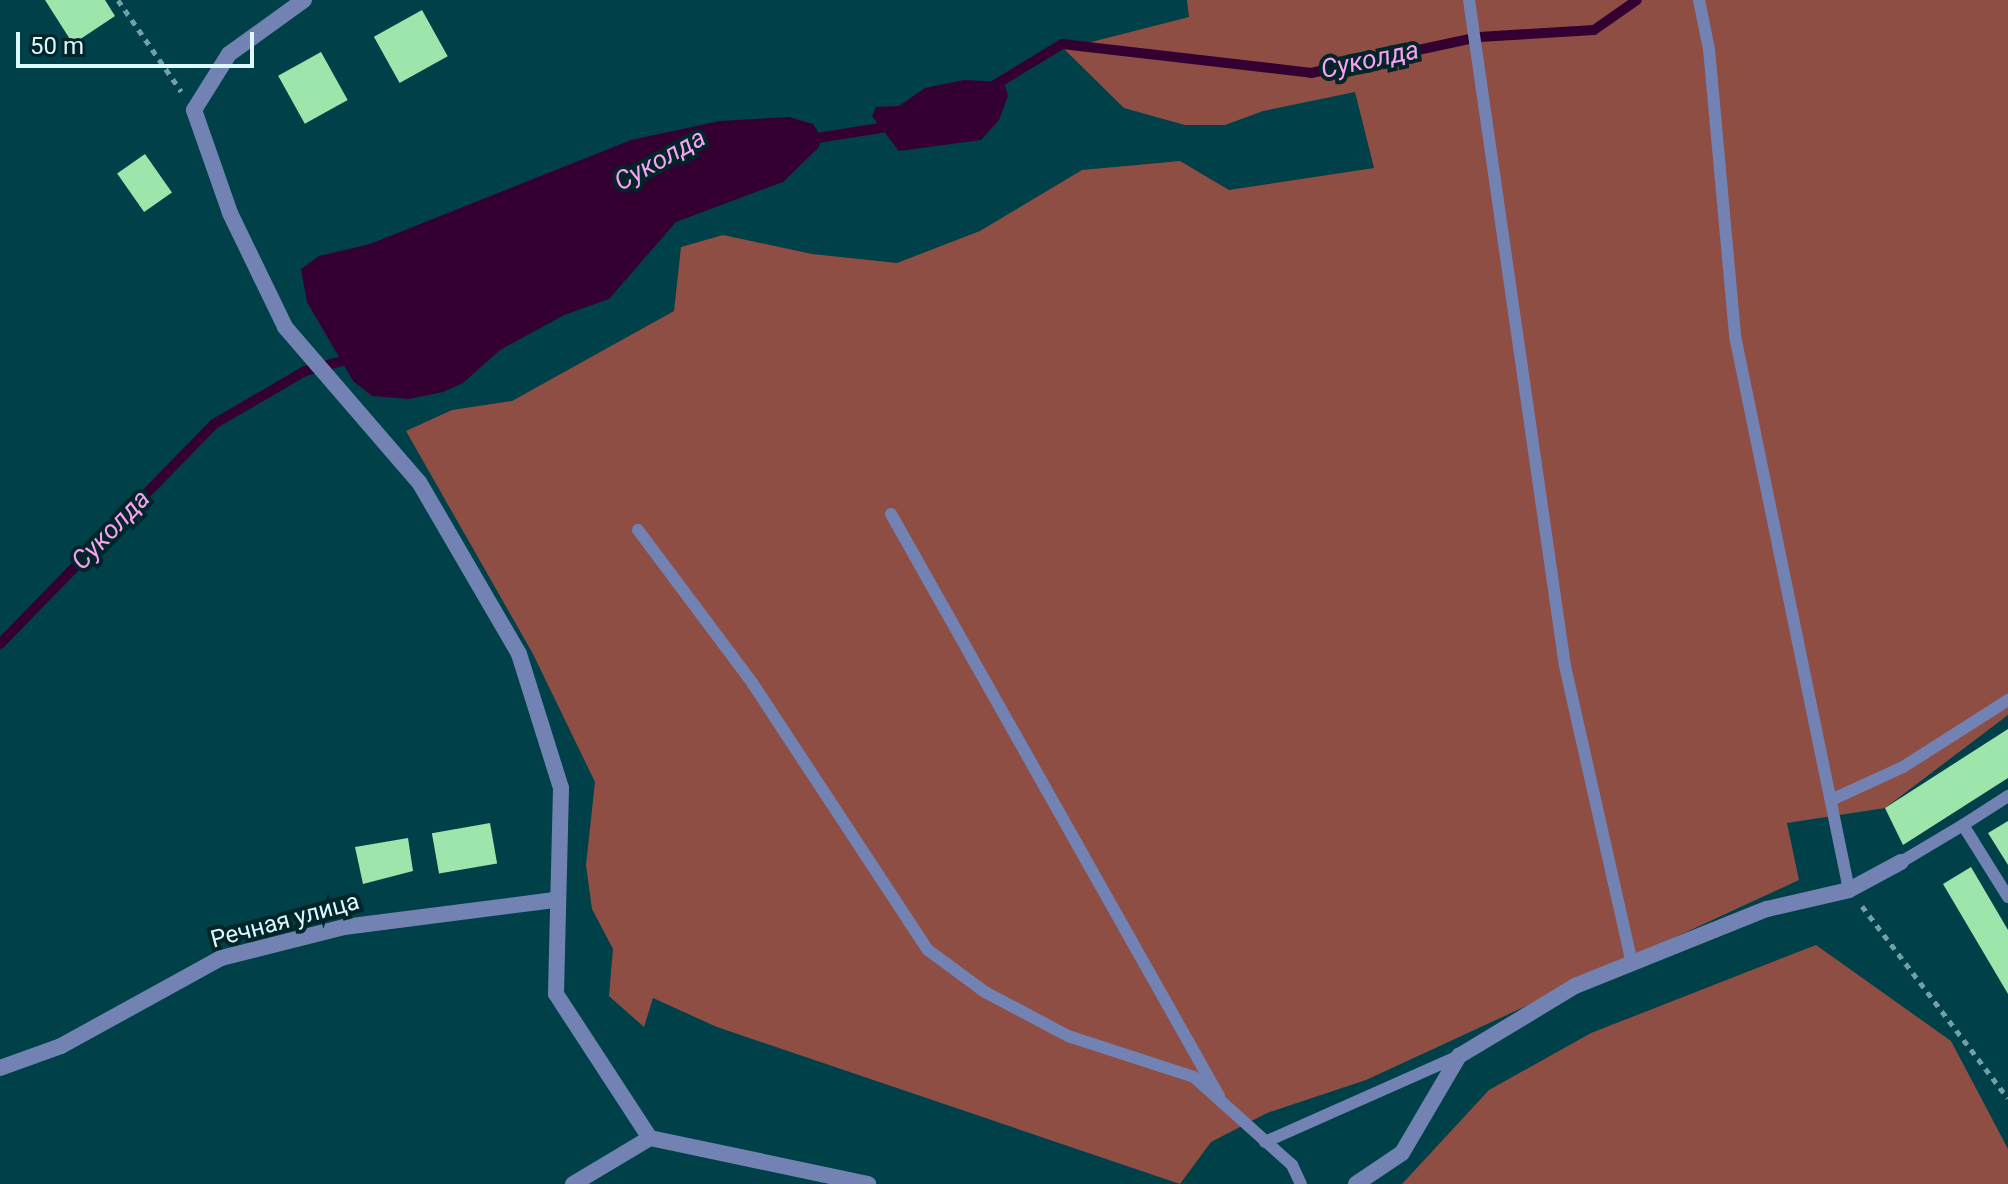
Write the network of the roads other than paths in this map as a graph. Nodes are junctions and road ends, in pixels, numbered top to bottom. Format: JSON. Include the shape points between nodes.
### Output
{"nodes":[{"id":1,"x":304,"y":0,"type":"edge"},
{"id":2,"x":1469,"y":0,"type":"edge"},
{"id":3,"x":1699,"y":0,"type":"edge"},
{"id":4,"x":891,"y":514,"type":"dead end"},
{"id":5,"x":638,"y":530,"type":"dead end"},
{"id":6,"x":2008,"y":700,"type":"edge"},
{"id":7,"x":2008,"y":796,"type":"edge"},
{"id":8,"x":1831,"y":800,"type":"junction"},
{"id":9,"x":1963,"y":825,"type":"junction"},
{"id":10,"x":1901,"y":862,"type":"joint"},
{"id":11,"x":1849,"y":890,"type":"junction"},
{"id":12,"x":2008,"y":897,"type":"edge"},
{"id":13,"x":556,"y":900,"type":"junction"},
{"id":14,"x":1632,"y":963,"type":"junction"},
{"id":15,"x":1459,"y":1056,"type":"junction"},
{"id":16,"x":0,"y":1068,"type":"edge"},
{"id":17,"x":1226,"y":1108,"type":"junction"},
{"id":18,"x":650,"y":1138,"type":"junction"},
{"id":19,"x":1265,"y":1142,"type":"junction"},
{"id":20,"x":573,"y":1184,"type":"edge"},
{"id":21,"x":868,"y":1184,"type":"edge"},
{"id":22,"x":1301,"y":1184,"type":"edge"},
{"id":23,"x":1356,"y":1184,"type":"edge"}],
"edges":[{"from":1,"to":13,"type":"street","via":[[229,54],[194,110],[230,213],[285,327],[419,482],[519,654],[561,788]]},
{"from":2,"to":14,"type":"lane","via":[[1565,666]]},
{"from":3,"to":8,"type":"lane","via":[[1709,49],[1735,336]]},
{"from":4,"to":17,"type":"lane"},
{"from":5,"to":17,"type":"lane","via":[[753,684],[928,950],[985,992],[1068,1036],[1194,1077]]},
{"from":6,"to":8,"type":"lane","via":[[1903,767]]},
{"from":7,"to":9,"type":"lane"},
{"from":8,"to":11,"type":"lane"},
{"from":9,"to":10,"type":"lane"},
{"from":9,"to":12,"type":"lane"},
{"from":10,"to":11,"type":"street"},
{"from":11,"to":14,"type":"street","via":[[1767,909]]},
{"from":13,"to":16,"type":"street","name":"Речная улица","via":[[344,927],[221,958],[61,1046]]},
{"from":13,"to":18,"type":"street","via":[[556,994]]},
{"from":14,"to":15,"type":"street","via":[[1575,986]]},
{"from":15,"to":19,"type":"lane"},
{"from":15,"to":23,"type":"street","via":[[1402,1153]]},
{"from":17,"to":19,"type":"lane"},
{"from":18,"to":20,"type":"street"},
{"from":18,"to":21,"type":"street"},
{"from":19,"to":22,"type":"lane","via":[[1292,1165]]}]}
